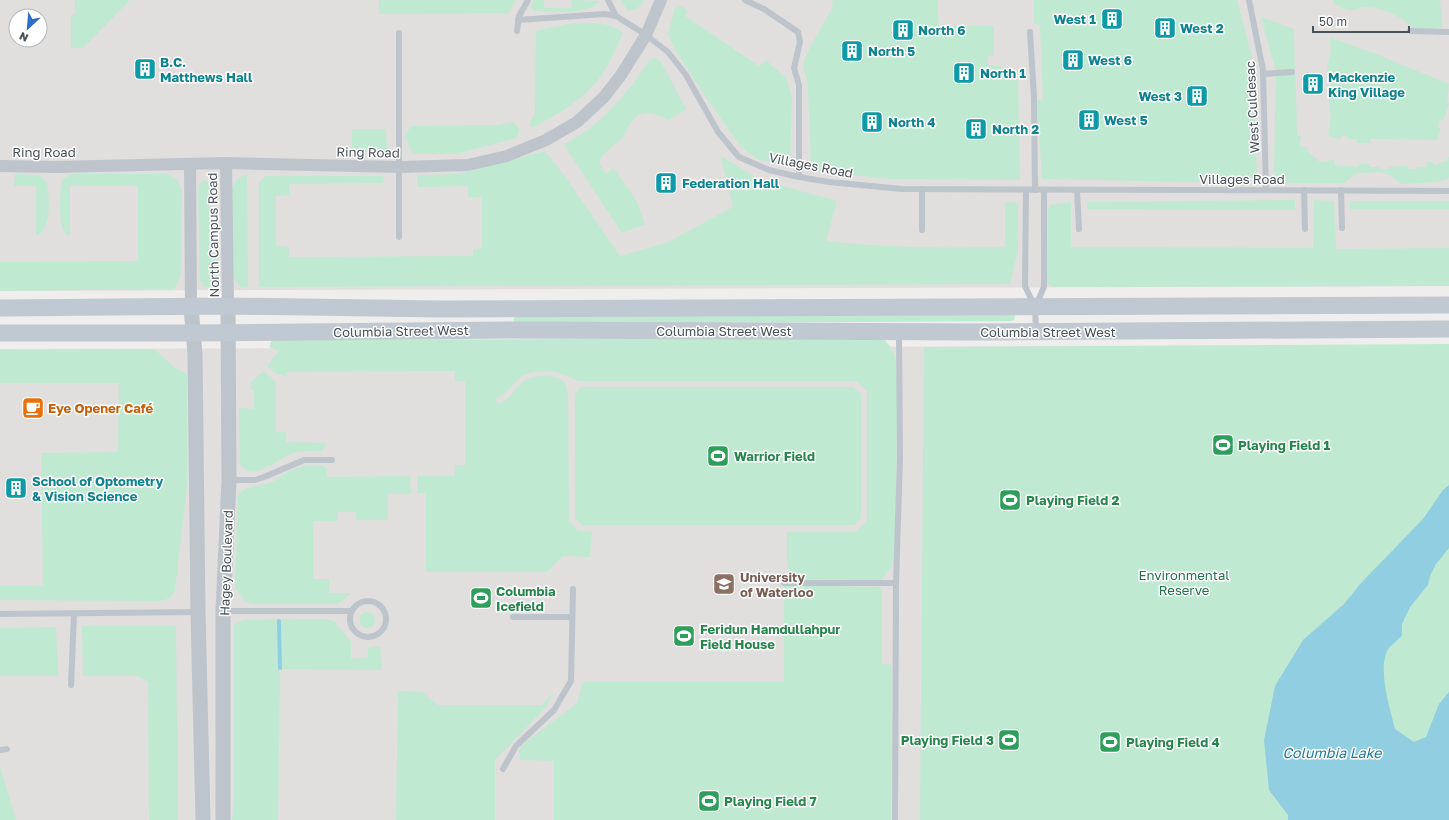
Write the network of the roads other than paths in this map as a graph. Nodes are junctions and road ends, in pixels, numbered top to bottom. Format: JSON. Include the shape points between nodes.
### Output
{"nodes":[{"id":1,"x":528,"y":0,"type":"edge"},
{"id":2,"x":608,"y":0,"type":"edge"},
{"id":3,"x":661,"y":0,"type":"edge"},
{"id":4,"x":745,"y":0,"type":"edge"},
{"id":5,"x":1249,"y":0,"type":"edge"},
{"id":6,"x":616,"y":16,"type":"junction"},
{"id":7,"x":518,"y":20,"type":"junction"},
{"id":8,"x":517,"y":31,"type":"dead end"},
{"id":9,"x":1410,"y":31,"type":"dead end"},
{"id":10,"x":1030,"y":32,"type":"dead end"},
{"id":11,"x":1449,"y":32,"type":"edge"},
{"id":12,"x":399,"y":33,"type":"dead end"},
{"id":13,"x":646,"y":35,"type":"junction"},
{"id":14,"x":1292,"y":72,"type":"dead end"},
{"id":15,"x":1263,"y":74,"type":"junction"},
{"id":16,"x":226,"y":163,"type":"junction"},
{"id":17,"x":190,"y":164,"type":"junction"},
{"id":18,"x":0,"y":166,"type":"edge"},
{"id":19,"x":400,"y":167,"type":"junction"},
{"id":20,"x":799,"y":177,"type":"junction"},
{"id":21,"x":922,"y":189,"type":"junction"},
{"id":22,"x":1026,"y":190,"type":"junction"},
{"id":23,"x":1035,"y":190,"type":"junction"},
{"id":24,"x":1044,"y":190,"type":"junction"},
{"id":25,"x":1077,"y":190,"type":"junction"},
{"id":26,"x":1266,"y":190,"type":"junction"},
{"id":27,"x":1304,"y":190,"type":"junction"},
{"id":28,"x":1341,"y":190,"type":"junction"},
{"id":29,"x":1449,"y":191,"type":"edge"},
{"id":30,"x":1342,"y":228,"type":"dead end"},
{"id":31,"x":1079,"y":229,"type":"dead end"},
{"id":32,"x":1305,"y":229,"type":"dead end"},
{"id":33,"x":922,"y":230,"type":"dead end"},
{"id":34,"x":399,"y":237,"type":"dead end"},
{"id":35,"x":1449,"y":305,"type":"edge"},
{"id":36,"x":228,"y":306,"type":"junction"},
{"id":37,"x":191,"y":307,"type":"junction"},
{"id":38,"x":1035,"y":307,"type":"junction"},
{"id":39,"x":0,"y":308,"type":"edge"},
{"id":40,"x":506,"y":319,"type":"junction"},
{"id":41,"x":1449,"y":329,"type":"edge"},
{"id":42,"x":899,"y":332,"type":"junction"},
{"id":43,"x":1036,"y":332,"type":"junction"},
{"id":44,"x":0,"y":333,"type":"edge"},
{"id":45,"x":192,"y":333,"type":"junction"},
{"id":46,"x":229,"y":333,"type":"junction"},
{"id":47,"x":332,"y":460,"type":"dead end"},
{"id":48,"x":229,"y":480,"type":"junction"},
{"id":49,"x":784,"y":583,"type":"dead end"},
{"id":50,"x":896,"y":583,"type":"junction"},
{"id":51,"x":573,"y":589,"type":"dead end"},
{"id":52,"x":223,"y":611,"type":"junction"},
{"id":53,"x":351,"y":611,"type":"junction"},
{"id":54,"x":198,"y":612,"type":"junction"},
{"id":55,"x":0,"y":614,"type":"edge"},
{"id":56,"x":74,"y":614,"type":"junction"},
{"id":57,"x":513,"y":617,"type":"dead end"},
{"id":58,"x":572,"y":617,"type":"junction"},
{"id":59,"x":71,"y":685,"type":"dead end"},
{"id":60,"x":503,"y":769,"type":"dead end"},
{"id":61,"x":203,"y":820,"type":"edge"},
{"id":62,"x":223,"y":820,"type":"edge"},
{"id":63,"x":895,"y":820,"type":"edge"}],
"edges":[{"from":1,"to":7,"type":"lane"},
{"from":2,"to":6,"type":"lane"},
{"from":3,"to":13,"type":"street","name":"Ring Road"},
{"from":4,"to":20,"type":"lane","via":[[764,9],[798,32],[800,42],[794,68],[800,85]]},
{"from":5,"to":15,"type":"lane","name":"West Culdesac"},
{"from":6,"to":7,"type":"lane","via":[[606,14]]},
{"from":6,"to":13,"type":"lane","name":"Villages Road"},
{"from":7,"to":8,"type":"lane"},
{"from":9,"to":11,"type":"lane"},
{"from":10,"to":23,"type":"lane"},
{"from":12,"to":19,"type":"lane"},
{"from":13,"to":19,"type":"street","name":"Ring Road","via":[[621,76],[604,97],[577,122],[546,140],[508,156],[468,164]]},
{"from":13,"to":20,"type":"lane","name":"Villages Road","via":[[668,52],[686,75],[718,132],[739,157],[769,170]]},
{"from":14,"to":15,"type":"lane"},
{"from":15,"to":26,"type":"lane","name":"West Culdesac"},
{"from":16,"to":17,"type":"street","name":"Ring Road"},
{"from":16,"to":19,"type":"street","name":"Ring Road"},
{"from":16,"to":36,"type":"street","name":"North Campus Road"},
{"from":17,"to":18,"type":"street","name":"Ring Road"},
{"from":17,"to":37,"type":"street","name":"North Campus Road"},
{"from":19,"to":34,"type":"lane"},
{"from":20,"to":21,"type":"lane","name":"Villages Road","via":[[862,186]]},
{"from":21,"to":22,"type":"lane","name":"Villages Road"},
{"from":21,"to":33,"type":"lane"},
{"from":22,"to":23,"type":"lane","name":"Villages Road"},
{"from":22,"to":38,"type":"lane","via":[[1025,286]]},
{"from":23,"to":24,"type":"lane","name":"Villages Road"},
{"from":24,"to":25,"type":"lane","name":"Villages Road"},
{"from":24,"to":38,"type":"lane","via":[[1044,287]]},
{"from":25,"to":26,"type":"lane","name":"Villages Road"},
{"from":25,"to":31,"type":"lane"},
{"from":26,"to":27,"type":"lane","name":"Villages Road"},
{"from":27,"to":28,"type":"lane","name":"Villages Road"},
{"from":27,"to":32,"type":"lane"},
{"from":28,"to":29,"type":"lane","name":"Villages Road"},
{"from":28,"to":30,"type":"lane"},
{"from":35,"to":38,"type":"main road","name":"Columbia Street West"},
{"from":36,"to":37,"type":"main road","name":"Columbia Street West"},
{"from":36,"to":40,"type":"main road","name":"Columbia Street West"},
{"from":36,"to":46,"type":"street","name":"Hagey Boulevard"},
{"from":37,"to":39,"type":"main road","name":"Columbia Street West"},
{"from":37,"to":45,"type":"street","name":"Hagey Boulevard"},
{"from":38,"to":40,"type":"main road","name":"Columbia Street West"},
{"from":38,"to":43,"type":"lane"},
{"from":40,"to":42,"type":"main road","name":"Columbia Street West"},
{"from":40,"to":46,"type":"main road","name":"Columbia Street West"},
{"from":41,"to":43,"type":"main road","name":"Columbia Street West"},
{"from":42,"to":43,"type":"main road","name":"Columbia Street West"},
{"from":42,"to":50,"type":"lane","via":[[900,458]]},
{"from":44,"to":45,"type":"main road","name":"Columbia Street West"},
{"from":45,"to":46,"type":"main road","name":"Columbia Street West"},
{"from":45,"to":54,"type":"street","name":"Hagey Boulevard","via":[[195,354]]},
{"from":46,"to":48,"type":"street","name":"Hagey Boulevard"},
{"from":47,"to":48,"type":"lane","via":[[304,460],[260,478]]},
{"from":48,"to":52,"type":"street","name":"Hagey Boulevard"},
{"from":49,"to":50,"type":"lane"},
{"from":50,"to":63,"type":"lane"},
{"from":51,"to":58,"type":"lane"},
{"from":52,"to":53,"type":"lane"},
{"from":52,"to":54,"type":"street"},
{"from":52,"to":62,"type":"street","name":"Hagey Boulevard"},
{"from":53,"to":53,"type":"lane","via":[[352,628],[362,636],[374,636],[385,627],[385,611],[377,603],[366,600]]},
{"from":54,"to":56,"type":"lane"},
{"from":54,"to":61,"type":"street","name":"Hagey Boulevard"},
{"from":55,"to":56,"type":"lane"},
{"from":56,"to":59,"type":"lane"},
{"from":57,"to":58,"type":"lane"},
{"from":58,"to":60,"type":"lane","via":[[571,681],[554,710],[516,746]]}]}
